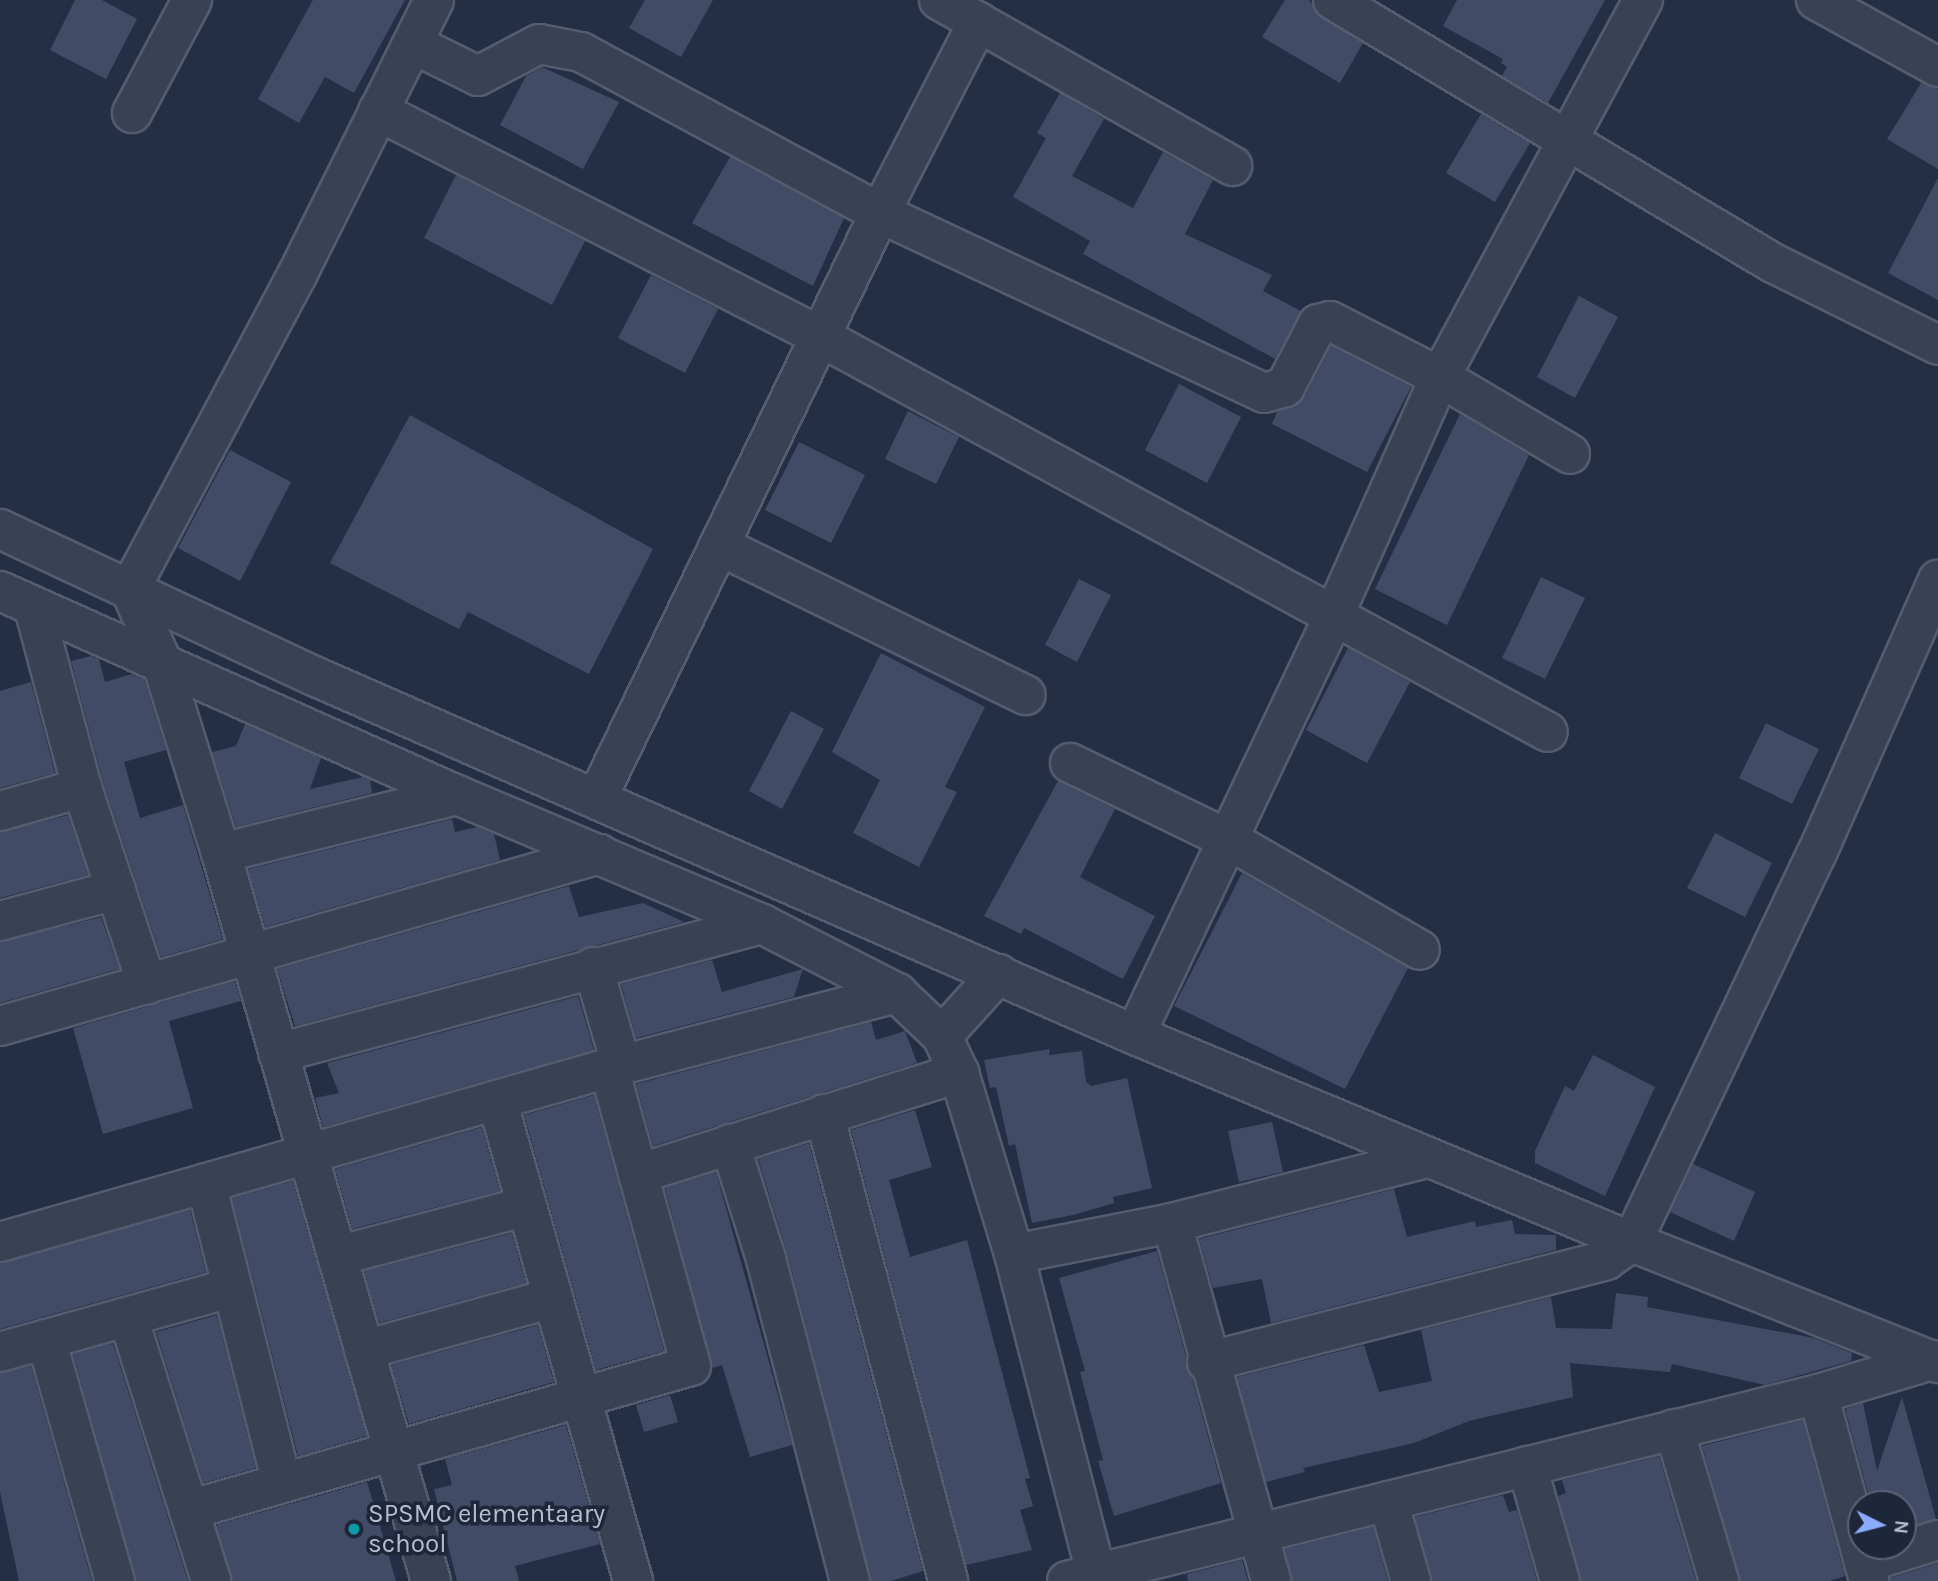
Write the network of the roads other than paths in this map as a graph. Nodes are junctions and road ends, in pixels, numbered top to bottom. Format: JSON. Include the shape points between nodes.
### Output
{"nodes":[{"id":1,"x":192,"y":0,"type":"edge"},
{"id":2,"x":434,"y":0,"type":"edge"},
{"id":3,"x":939,"y":0,"type":"edge"},
{"id":4,"x":1333,"y":0,"type":"edge"},
{"id":5,"x":1643,"y":0,"type":"edge"},
{"id":6,"x":1816,"y":0,"type":"edge"},
{"id":7,"x":978,"y":22,"type":"junction"},
{"id":8,"x":413,"y":44,"type":"junction"},
{"id":9,"x":1938,"y":67,"type":"edge"},
{"id":10,"x":379,"y":111,"type":"junction"},
{"id":11,"x":132,"y":113,"type":"dead end"},
{"id":12,"x":1566,"y":141,"type":"junction"},
{"id":13,"x":1232,"y":166,"type":"dead end"},
{"id":14,"x":880,"y":213,"type":"junction"},
{"id":15,"x":821,"y":337,"type":"junction"},
{"id":16,"x":1938,"y":345,"type":"edge"},
{"id":17,"x":1440,"y":377,"type":"junction"},
{"id":18,"x":1570,"y":454,"type":"dead end"},
{"id":19,"x":0,"y":529,"type":"edge"},
{"id":20,"x":719,"y":546,"type":"junction"},
{"id":21,"x":1938,"y":580,"type":"edge"},
{"id":22,"x":130,"y":589,"type":"junction"},
{"id":23,"x":0,"y":591,"type":"edge"},
{"id":24,"x":34,"y":607,"type":"junction"},
{"id":25,"x":1334,"y":615,"type":"junction"},
{"id":26,"x":161,"y":660,"type":"junction"},
{"id":27,"x":1026,"y":695,"type":"dead end"},
{"id":28,"x":1548,"y":732,"type":"dead end"},
{"id":29,"x":1070,"y":763,"type":"dead end"},
{"id":30,"x":82,"y":788,"type":"junction"},
{"id":31,"x":457,"y":795,"type":"junction"},
{"id":32,"x":598,"y":796,"type":"junction"},
{"id":33,"x":0,"y":811,"type":"edge"},
{"id":34,"x":1229,"y":840,"type":"junction"},
{"id":35,"x":221,"y":853,"type":"junction"},
{"id":36,"x":600,"y":854,"type":"junction"},
{"id":37,"x":116,"y":890,"type":"junction"},
{"id":38,"x":0,"y":921,"type":"edge"},
{"id":39,"x":762,"y":924,"type":"junction"},
{"id":40,"x":1420,"y":950,"type":"dead end"},
{"id":41,"x":250,"y":956,"type":"junction"},
{"id":42,"x":593,"y":967,"type":"junction"},
{"id":43,"x":998,"y":974,"type":"junction"},
{"id":44,"x":147,"y":985,"type":"junction"},
{"id":45,"x":898,"y":993,"type":"junction"},
{"id":46,"x":0,"y":1026,"type":"edge"},
{"id":47,"x":1135,"y":1035,"type":"junction"},
{"id":48,"x":942,"y":1036,"type":"junction"},
{"id":49,"x":278,"y":1053,"type":"junction"},
{"id":50,"x":615,"y":1066,"type":"junction"},
{"id":51,"x":958,"y":1073,"type":"junction"},
{"id":52,"x":497,"y":1100,"type":"junction"},
{"id":53,"x":824,"y":1114,"type":"junction"},
{"id":54,"x":730,"y":1144,"type":"junction"},
{"id":55,"x":308,"y":1154,"type":"junction"},
{"id":56,"x":1427,"y":1158,"type":"junction"},
{"id":57,"x":638,"y":1174,"type":"junction"},
{"id":58,"x":206,"y":1183,"type":"junction"},
{"id":59,"x":527,"y":1206,"type":"junction"},
{"id":60,"x":1171,"y":1223,"type":"junction"},
{"id":61,"x":0,"y":1242,"type":"edge"},
{"id":62,"x":1632,"y":1242,"type":"junction"},
{"id":63,"x":1014,"y":1254,"type":"junction"},
{"id":64,"x":337,"y":1256,"type":"junction"},
{"id":65,"x":231,"y":1288,"type":"junction"},
{"id":66,"x":552,"y":1298,"type":"junction"},
{"id":67,"x":128,"y":1317,"type":"junction"},
{"id":68,"x":46,"y":1339,"type":"junction"},
{"id":69,"x":365,"y":1350,"type":"junction"},
{"id":70,"x":0,"y":1352,"type":"edge"},
{"id":71,"x":1935,"y":1361,"type":"edge"},
{"id":72,"x":1207,"y":1362,"type":"junction"},
{"id":73,"x":1818,"y":1394,"type":"junction"},
{"id":74,"x":581,"y":1398,"type":"junction"},
{"id":75,"x":1674,"y":1429,"type":"junction"},
{"id":76,"x":393,"y":1451,"type":"junction"},
{"id":77,"x":1527,"y":1466,"type":"junction"},
{"id":78,"x":282,"y":1483,"type":"junction"},
{"id":79,"x":1388,"y":1501,"type":"junction"},
{"id":80,"x":189,"y":1510,"type":"junction"},
{"id":81,"x":1258,"y":1533,"type":"junction"},
{"id":82,"x":1938,"y":1540,"type":"edge"},
{"id":83,"x":1867,"y":1572,"type":"edge"},
{"id":84,"x":1087,"y":1578,"type":"edge"},
{"id":85,"x":115,"y":1581,"type":"edge"},
{"id":86,"x":211,"y":1581,"type":"edge"},
{"id":87,"x":431,"y":1581,"type":"edge"},
{"id":88,"x":633,"y":1581,"type":"edge"},
{"id":89,"x":850,"y":1581,"type":"edge"},
{"id":90,"x":948,"y":1581,"type":"edge"},
{"id":91,"x":1271,"y":1581,"type":"edge"},
{"id":92,"x":1411,"y":1581,"type":"edge"},
{"id":93,"x":1559,"y":1581,"type":"edge"},
{"id":94,"x":1719,"y":1581,"type":"edge"}],
"edges":[{"from":1,"to":11,"type":"street"},
{"from":2,"to":8,"type":"street"},
{"from":3,"to":7,"type":"street"},
{"from":4,"to":12,"type":"street"},
{"from":5,"to":12,"type":"street"},
{"from":6,"to":9,"type":"street"},
{"from":7,"to":13,"type":"street"},
{"from":7,"to":14,"type":"street"},
{"from":8,"to":10,"type":"street"},
{"from":8,"to":14,"type":"street","via":[[478,76],[539,44],[581,52]]},
{"from":10,"to":15,"type":"street"},
{"from":10,"to":22,"type":"street"},
{"from":12,"to":16,"type":"street","via":[[1773,263]]},
{"from":12,"to":17,"type":"street"},
{"from":14,"to":15,"type":"street"},
{"from":14,"to":17,"type":"street","via":[[1264,393],[1285,387],[1318,324],[1330,321]]},
{"from":15,"to":20,"type":"street"},
{"from":15,"to":25,"type":"street"},
{"from":17,"to":18,"type":"street"},
{"from":17,"to":25,"type":"street"},
{"from":19,"to":22,"type":"street"},
{"from":20,"to":27,"type":"street"},
{"from":20,"to":32,"type":"street"},
{"from":21,"to":62,"type":"street","via":[[1817,853]]},
{"from":22,"to":26,"type":"street"},
{"from":22,"to":32,"type":"street","via":[[314,676]]},
{"from":23,"to":24,"type":"street"},
{"from":24,"to":26,"type":"street"},
{"from":24,"to":30,"type":"street"},
{"from":25,"to":28,"type":"street"},
{"from":25,"to":34,"type":"street"},
{"from":26,"to":31,"type":"street"},
{"from":26,"to":35,"type":"street"},
{"from":29,"to":34,"type":"street"},
{"from":30,"to":33,"type":"street"},
{"from":30,"to":37,"type":"street"},
{"from":31,"to":35,"type":"street"},
{"from":31,"to":36,"type":"street"},
{"from":32,"to":43,"type":"street"},
{"from":34,"to":40,"type":"street"},
{"from":34,"to":47,"type":"street"},
{"from":35,"to":41,"type":"street"},
{"from":36,"to":39,"type":"street"},
{"from":36,"to":41,"type":"street"},
{"from":37,"to":38,"type":"street"},
{"from":37,"to":44,"type":"street"},
{"from":39,"to":42,"type":"street"},
{"from":39,"to":45,"type":"street"},
{"from":41,"to":44,"type":"street"},
{"from":41,"to":49,"type":"street"},
{"from":42,"to":49,"type":"street"},
{"from":42,"to":50,"type":"street"},
{"from":43,"to":47,"type":"street"},
{"from":43,"to":48,"type":"street"},
{"from":44,"to":46,"type":"street"},
{"from":45,"to":48,"type":"street"},
{"from":45,"to":50,"type":"street"},
{"from":47,"to":56,"type":"street"},
{"from":48,"to":51,"type":"street"},
{"from":49,"to":55,"type":"street"},
{"from":50,"to":52,"type":"street"},
{"from":50,"to":57,"type":"street"},
{"from":51,"to":53,"type":"street"},
{"from":51,"to":63,"type":"street"},
{"from":52,"to":55,"type":"street"},
{"from":52,"to":59,"type":"street"},
{"from":53,"to":54,"type":"street"},
{"from":53,"to":90,"type":"street"},
{"from":54,"to":57,"type":"street"},
{"from":54,"to":89,"type":"street","via":[[766,1259]]},
{"from":55,"to":58,"type":"street"},
{"from":55,"to":64,"type":"street"},
{"from":56,"to":60,"type":"street"},
{"from":56,"to":62,"type":"street"},
{"from":57,"to":74,"type":"street","via":[[691,1366]]},
{"from":58,"to":61,"type":"street"},
{"from":58,"to":65,"type":"street"},
{"from":59,"to":64,"type":"street"},
{"from":59,"to":66,"type":"street"},
{"from":60,"to":63,"type":"street"},
{"from":60,"to":72,"type":"street"},
{"from":62,"to":71,"type":"street"},
{"from":62,"to":72,"type":"street","via":[[1606,1260]]},
{"from":63,"to":84,"type":"street"},
{"from":64,"to":69,"type":"street"},
{"from":65,"to":67,"type":"street"},
{"from":65,"to":78,"type":"street"},
{"from":66,"to":69,"type":"street"},
{"from":66,"to":74,"type":"street"},
{"from":67,"to":68,"type":"street"},
{"from":67,"to":80,"type":"street"},
{"from":68,"to":70,"type":"street"},
{"from":68,"to":85,"type":"street"},
{"from":69,"to":76,"type":"street"},
{"from":71,"to":73,"type":"street"},
{"from":72,"to":81,"type":"street"},
{"from":73,"to":75,"type":"street"},
{"from":73,"to":83,"type":"street"},
{"from":74,"to":76,"type":"street"},
{"from":74,"to":88,"type":"street"},
{"from":75,"to":77,"type":"street"},
{"from":75,"to":94,"type":"street"},
{"from":76,"to":78,"type":"street"},
{"from":76,"to":87,"type":"street"},
{"from":77,"to":79,"type":"street"},
{"from":77,"to":93,"type":"street"},
{"from":78,"to":80,"type":"street"},
{"from":79,"to":81,"type":"street"},
{"from":79,"to":92,"type":"street"},
{"from":80,"to":86,"type":"street"},
{"from":81,"to":84,"type":"street"},
{"from":81,"to":91,"type":"street"},
{"from":82,"to":83,"type":"street"}]}
